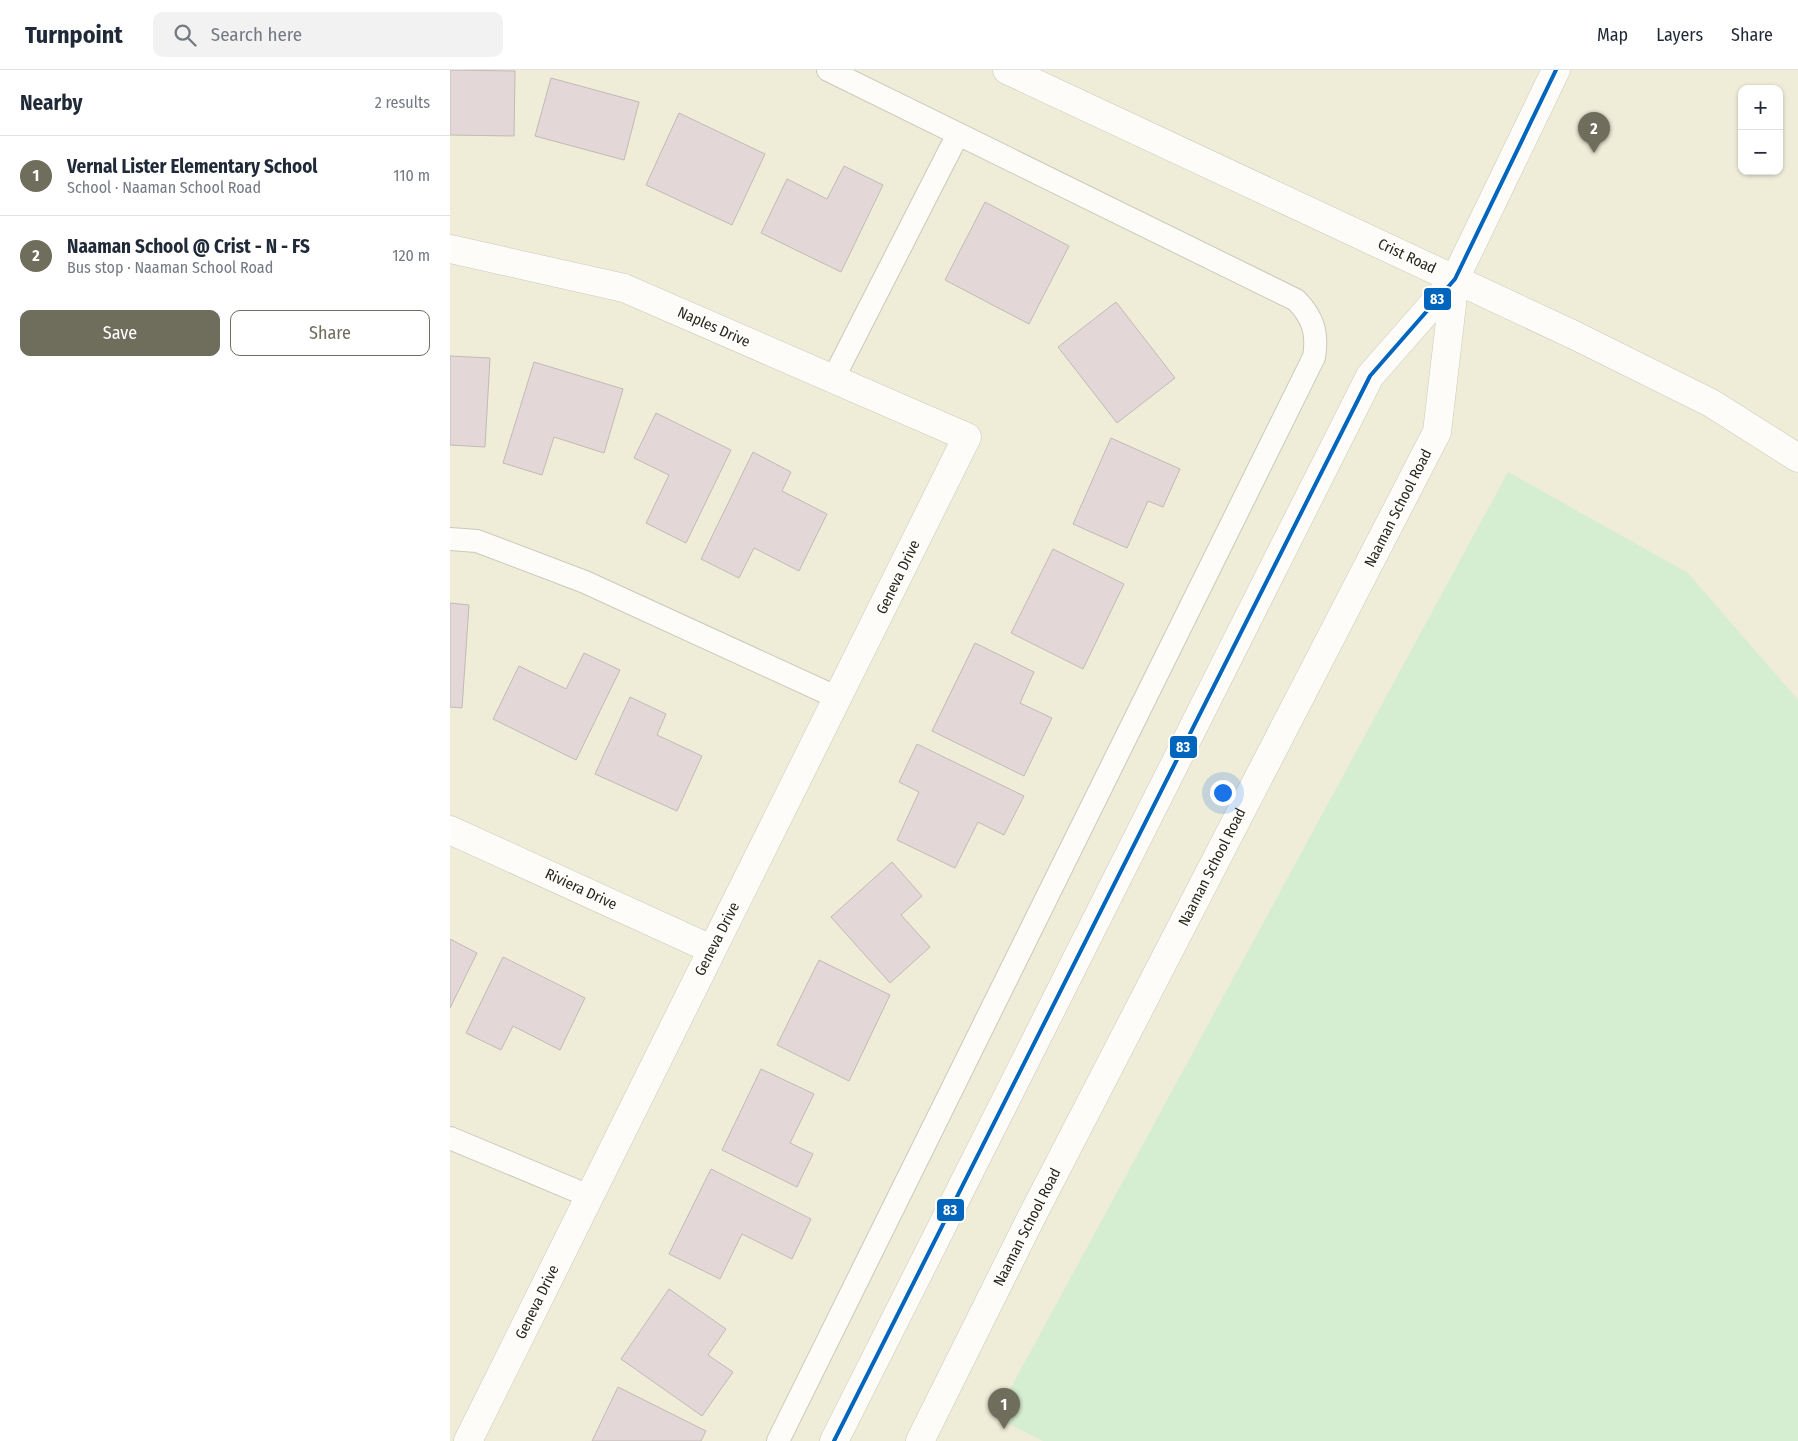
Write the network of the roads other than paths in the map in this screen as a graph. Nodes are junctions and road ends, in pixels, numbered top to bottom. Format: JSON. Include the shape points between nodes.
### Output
{"nodes":[{"id":1,"x":828,"y":70,"type":"edge"},
{"id":2,"x":1007,"y":70,"type":"edge"},
{"id":3,"x":1556,"y":70,"type":"edge"},
{"id":4,"x":958,"y":134,"type":"junction"},
{"id":5,"x":450,"y":250,"type":"edge"},
{"id":6,"x":1456,"y":280,"type":"junction"},
{"id":7,"x":833,"y":379,"type":"junction"},
{"id":8,"x":967,"y":437,"type":"joint"},
{"id":9,"x":1798,"y":458,"type":"edge"},
{"id":10,"x":450,"y":539,"type":"edge"},
{"id":11,"x":838,"y":698,"type":"junction"},
{"id":12,"x":450,"y":830,"type":"edge"},
{"id":13,"x":711,"y":949,"type":"junction"},
{"id":14,"x":450,"y":1138,"type":"edge"},
{"id":15,"x":589,"y":1196,"type":"junction"},
{"id":16,"x":468,"y":1441,"type":"edge"},
{"id":17,"x":778,"y":1441,"type":"edge"},
{"id":18,"x":834,"y":1441,"type":"edge"},
{"id":19,"x":920,"y":1441,"type":"edge"}],
"edges":[{"from":1,"to":4,"type":"lane"},
{"from":2,"to":6,"type":"street","name":"Crist Road"},
{"from":3,"to":6,"type":"street","name":"Naaman School Road"},
{"from":4,"to":7,"type":"lane"},
{"from":4,"to":17,"type":"lane","via":[[1296,300],[1307,311],[1317,341],[1310,366]]},
{"from":5,"to":7,"type":"street","name":"Naples Drive","via":[[624,288]]},
{"from":6,"to":9,"type":"street","name":"Crist Road","via":[[1711,403]]},
{"from":6,"to":18,"type":"street","name":"Naaman School Road","via":[[1370,376]]},
{"from":6,"to":19,"type":"street","name":"Naaman School Road","via":[[1437,432],[1030,1220]]},
{"from":7,"to":8,"type":"street","name":"Naples Drive"},
{"from":8,"to":11,"type":"street","name":"Geneva Drive"},
{"from":10,"to":11,"type":"lane","via":[[477,541],[585,582]]},
{"from":11,"to":13,"type":"street","name":"Geneva Drive"},
{"from":12,"to":13,"type":"street","name":"Riviera Drive"},
{"from":13,"to":15,"type":"street","name":"Geneva Drive"},
{"from":14,"to":15,"type":"lane"},
{"from":15,"to":16,"type":"street","name":"Geneva Drive"}]}
